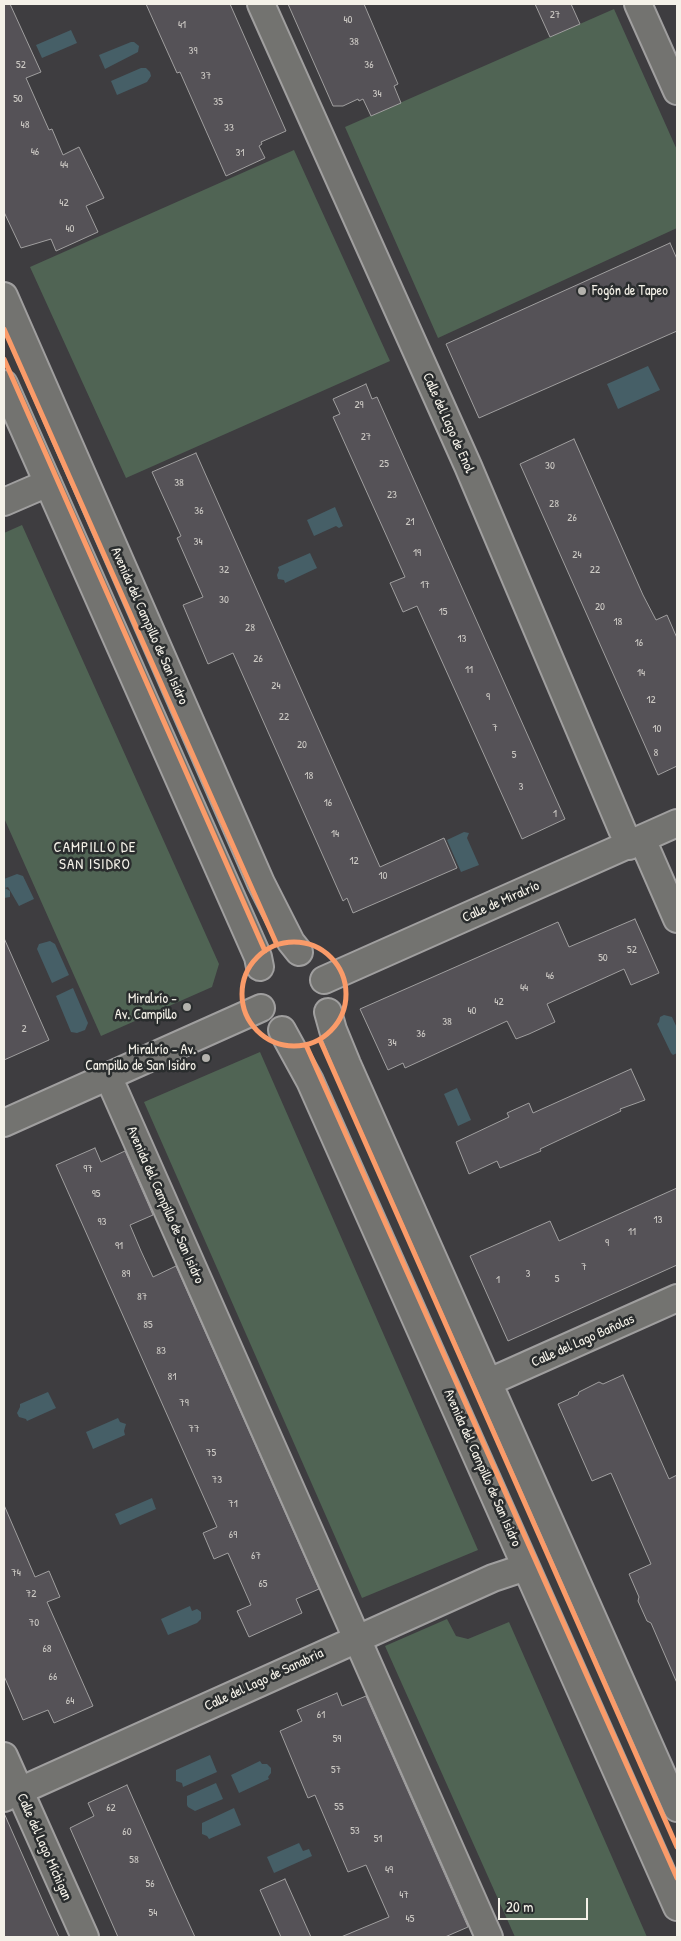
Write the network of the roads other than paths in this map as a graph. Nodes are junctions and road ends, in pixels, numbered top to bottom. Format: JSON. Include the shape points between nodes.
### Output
{"nodes":[{"id":1,"x":261,"y":4,"type":"edge"},
{"id":2,"x":638,"y":4,"type":"edge"},
{"id":3,"x":677,"y":91,"type":"edge"},
{"id":4,"x":4,"y":296,"type":"edge"},
{"id":5,"x":4,"y":384,"type":"edge"},
{"id":6,"x":48,"y":483,"type":"junction"},
{"id":7,"x":4,"y":502,"type":"edge"},
{"id":8,"x":677,"y":823,"type":"edge"},
{"id":9,"x":636,"y":842,"type":"junction"},
{"id":10,"x":677,"y":919,"type":"edge"},
{"id":11,"x":299,"y":952,"type":"junction"},
{"id":12,"x":260,"y":967,"type":"junction"},
{"id":13,"x":324,"y":980,"type":"junction"},
{"id":14,"x":261,"y":1008,"type":"junction"},
{"id":15,"x":328,"y":1012,"type":"junction"},
{"id":16,"x":282,"y":1030,"type":"junction"},
{"id":17,"x":108,"y":1076,"type":"junction"},
{"id":18,"x":4,"y":1123,"type":"edge"},
{"id":19,"x":677,"y":1298,"type":"edge"},
{"id":20,"x":489,"y":1382,"type":"junction"},
{"id":21,"x":526,"y":1567,"type":"junction"},
{"id":22,"x":356,"y":1638,"type":"junction"},
{"id":23,"x":4,"y":1756,"type":"edge"},
{"id":24,"x":12,"y":1794,"type":"edge"},
{"id":25,"x":677,"y":1808,"type":"edge"},
{"id":26,"x":677,"y":1907,"type":"edge"},
{"id":27,"x":85,"y":1937,"type":"edge"},
{"id":28,"x":489,"y":1937,"type":"edge"}],
"edges":[{"from":1,"to":9,"type":"street","name":"Calle del Lago de Enol"},
{"from":2,"to":3,"type":"street"},
{"from":4,"to":11,"type":"street","name":"Avenida del Campillo de San Isidro","via":[[261,883]]},
{"from":5,"to":6,"type":"street"},
{"from":6,"to":7,"type":"street"},
{"from":6,"to":12,"type":"street"},
{"from":8,"to":9,"type":"street","name":"Calle de Miralrío"},
{"from":9,"to":10,"type":"street","name":"Calle del Lago de Enol"},
{"from":9,"to":13,"type":"street","name":"Calle de Miralrío"},
{"from":11,"to":12,"type":"street","via":[[282,951],[268,957]]},
{"from":11,"to":13,"type":"street","via":[[317,966]]},
{"from":12,"to":14,"type":"street","via":[[257,997]]},
{"from":13,"to":15,"type":"street","via":[[330,999]]},
{"from":14,"to":16,"type":"street","via":[[269,1023]]},
{"from":14,"to":17,"type":"street"},
{"from":15,"to":16,"type":"street","via":[[321,1025],[309,1032]]},
{"from":15,"to":20,"type":"street","via":[[347,1064]]},
{"from":16,"to":21,"type":"street","name":"Avenida del Campillo de San Isidro","via":[[310,1081]]},
{"from":17,"to":18,"type":"street"},
{"from":17,"to":22,"type":"street","name":"Avenida del Campillo de San Isidro"},
{"from":19,"to":20,"type":"street","name":"Calle del Lago Bañolas"},
{"from":20,"to":25,"type":"street"},
{"from":21,"to":22,"type":"street","name":"Calle del Lago de Sanabria","via":[[492,1578]]},
{"from":21,"to":26,"type":"street","name":"Avenida del Campillo de San Isidro"},
{"from":22,"to":24,"type":"street","name":"Calle del Lago de Sanabria"},
{"from":22,"to":28,"type":"street","name":"Avenida del Campillo de San Isidro"},
{"from":23,"to":24,"type":"street","name":"Calle del Lago Míchigan"},
{"from":24,"to":27,"type":"street","name":"Calle del Lago Míchigan"}]}
